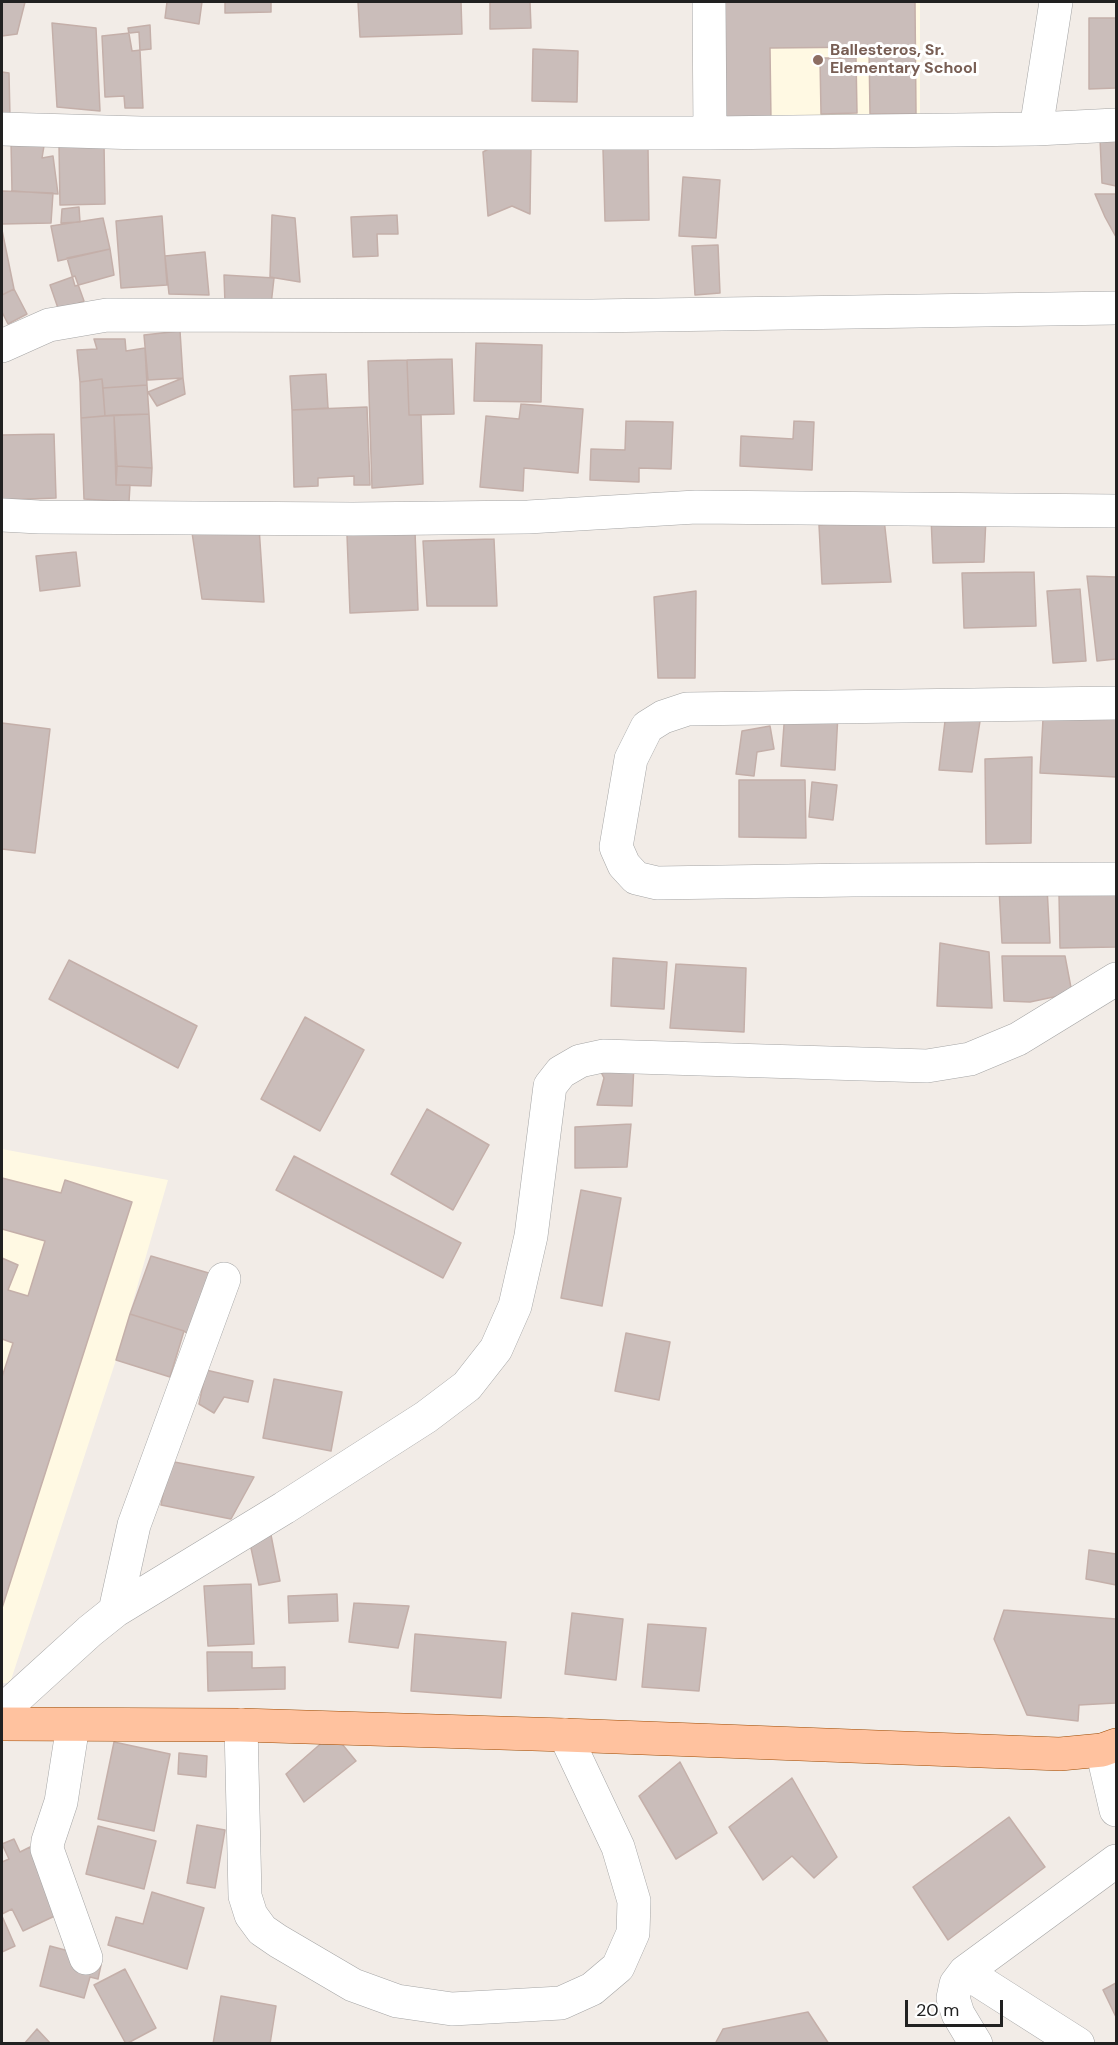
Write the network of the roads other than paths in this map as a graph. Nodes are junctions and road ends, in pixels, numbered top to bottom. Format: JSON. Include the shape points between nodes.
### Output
{"nodes":[{"id":1,"x":709,"y":2,"type":"edge"},
{"id":2,"x":1056,"y":2,"type":"edge"},
{"id":3,"x":1116,"y":125,"type":"edge"},
{"id":4,"x":2,"y":129,"type":"edge"},
{"id":5,"x":1036,"y":129,"type":"junction"},
{"id":6,"x":710,"y":133,"type":"junction"},
{"id":7,"x":1116,"y":308,"type":"edge"},
{"id":8,"x":2,"y":346,"type":"edge"},
{"id":9,"x":1116,"y":511,"type":"edge"},
{"id":10,"x":2,"y":515,"type":"edge"},
{"id":11,"x":1116,"y":704,"type":"edge"},
{"id":12,"x":1116,"y":879,"type":"edge"},
{"id":13,"x":1116,"y":979,"type":"edge"},
{"id":14,"x":224,"y":1280,"type":"dead end"},
{"id":15,"x":115,"y":1611,"type":"junction"},
{"id":16,"x":2,"y":1711,"type":"edge"},
{"id":17,"x":2,"y":1724,"type":"edge"},
{"id":18,"x":73,"y":1725,"type":"junction"},
{"id":19,"x":241,"y":1725,"type":"junction"},
{"id":20,"x":565,"y":1735,"type":"junction"},
{"id":21,"x":1109,"y":1748,"type":"edge"},
{"id":22,"x":1116,"y":1810,"type":"edge"},
{"id":23,"x":1116,"y":1861,"type":"edge"},
{"id":24,"x":86,"y":1958,"type":"dead end"},
{"id":25,"x":965,"y":1972,"type":"junction"},
{"id":26,"x":976,"y":2043,"type":"edge"},
{"id":27,"x":1078,"y":2043,"type":"edge"}],
"edges":[{"from":1,"to":6,"type":"street"},
{"from":2,"to":5,"type":"street"},
{"from":3,"to":5,"type":"street"},
{"from":4,"to":6,"type":"street","via":[[141,133]]},
{"from":5,"to":6,"type":"street"},
{"from":7,"to":8,"type":"street","via":[[592,316],[107,315],[49,326]]},
{"from":9,"to":10,"type":"street","via":[[696,507],[516,517]]},
{"from":11,"to":12,"type":"street","via":[[687,709],[647,727],[631,759],[616,847],[624,865],[636,878],[657,883]]},
{"from":13,"to":15,"type":"street","via":[[1018,1039],[970,1059],[927,1066],[603,1056],[580,1061],[561,1072],[550,1086],[531,1236],[515,1306],[496,1349],[467,1386],[426,1417],[284,1508]]},
{"from":14,"to":15,"type":"street","via":[[134,1526]]},
{"from":15,"to":16,"type":"street"},
{"from":17,"to":18,"type":"main road"},
{"from":18,"to":19,"type":"main road"},
{"from":18,"to":24,"type":"street","via":[[61,1802],[47,1849]]},
{"from":19,"to":20,"type":"main road"},
{"from":19,"to":20,"type":"street","via":[[245,1896],[251,1915],[262,1930],[353,1985],[397,2001],[452,2009],[561,2003],[592,1989],[618,1967],[633,1933],[634,1901],[618,1847]]},
{"from":20,"to":21,"type":"main road","via":[[1060,1754]]},
{"from":21,"to":22,"type":"street"},
{"from":23,"to":25,"type":"street"},
{"from":25,"to":26,"type":"street","via":[[956,1984],[953,1998]]},
{"from":25,"to":27,"type":"street"}]}
